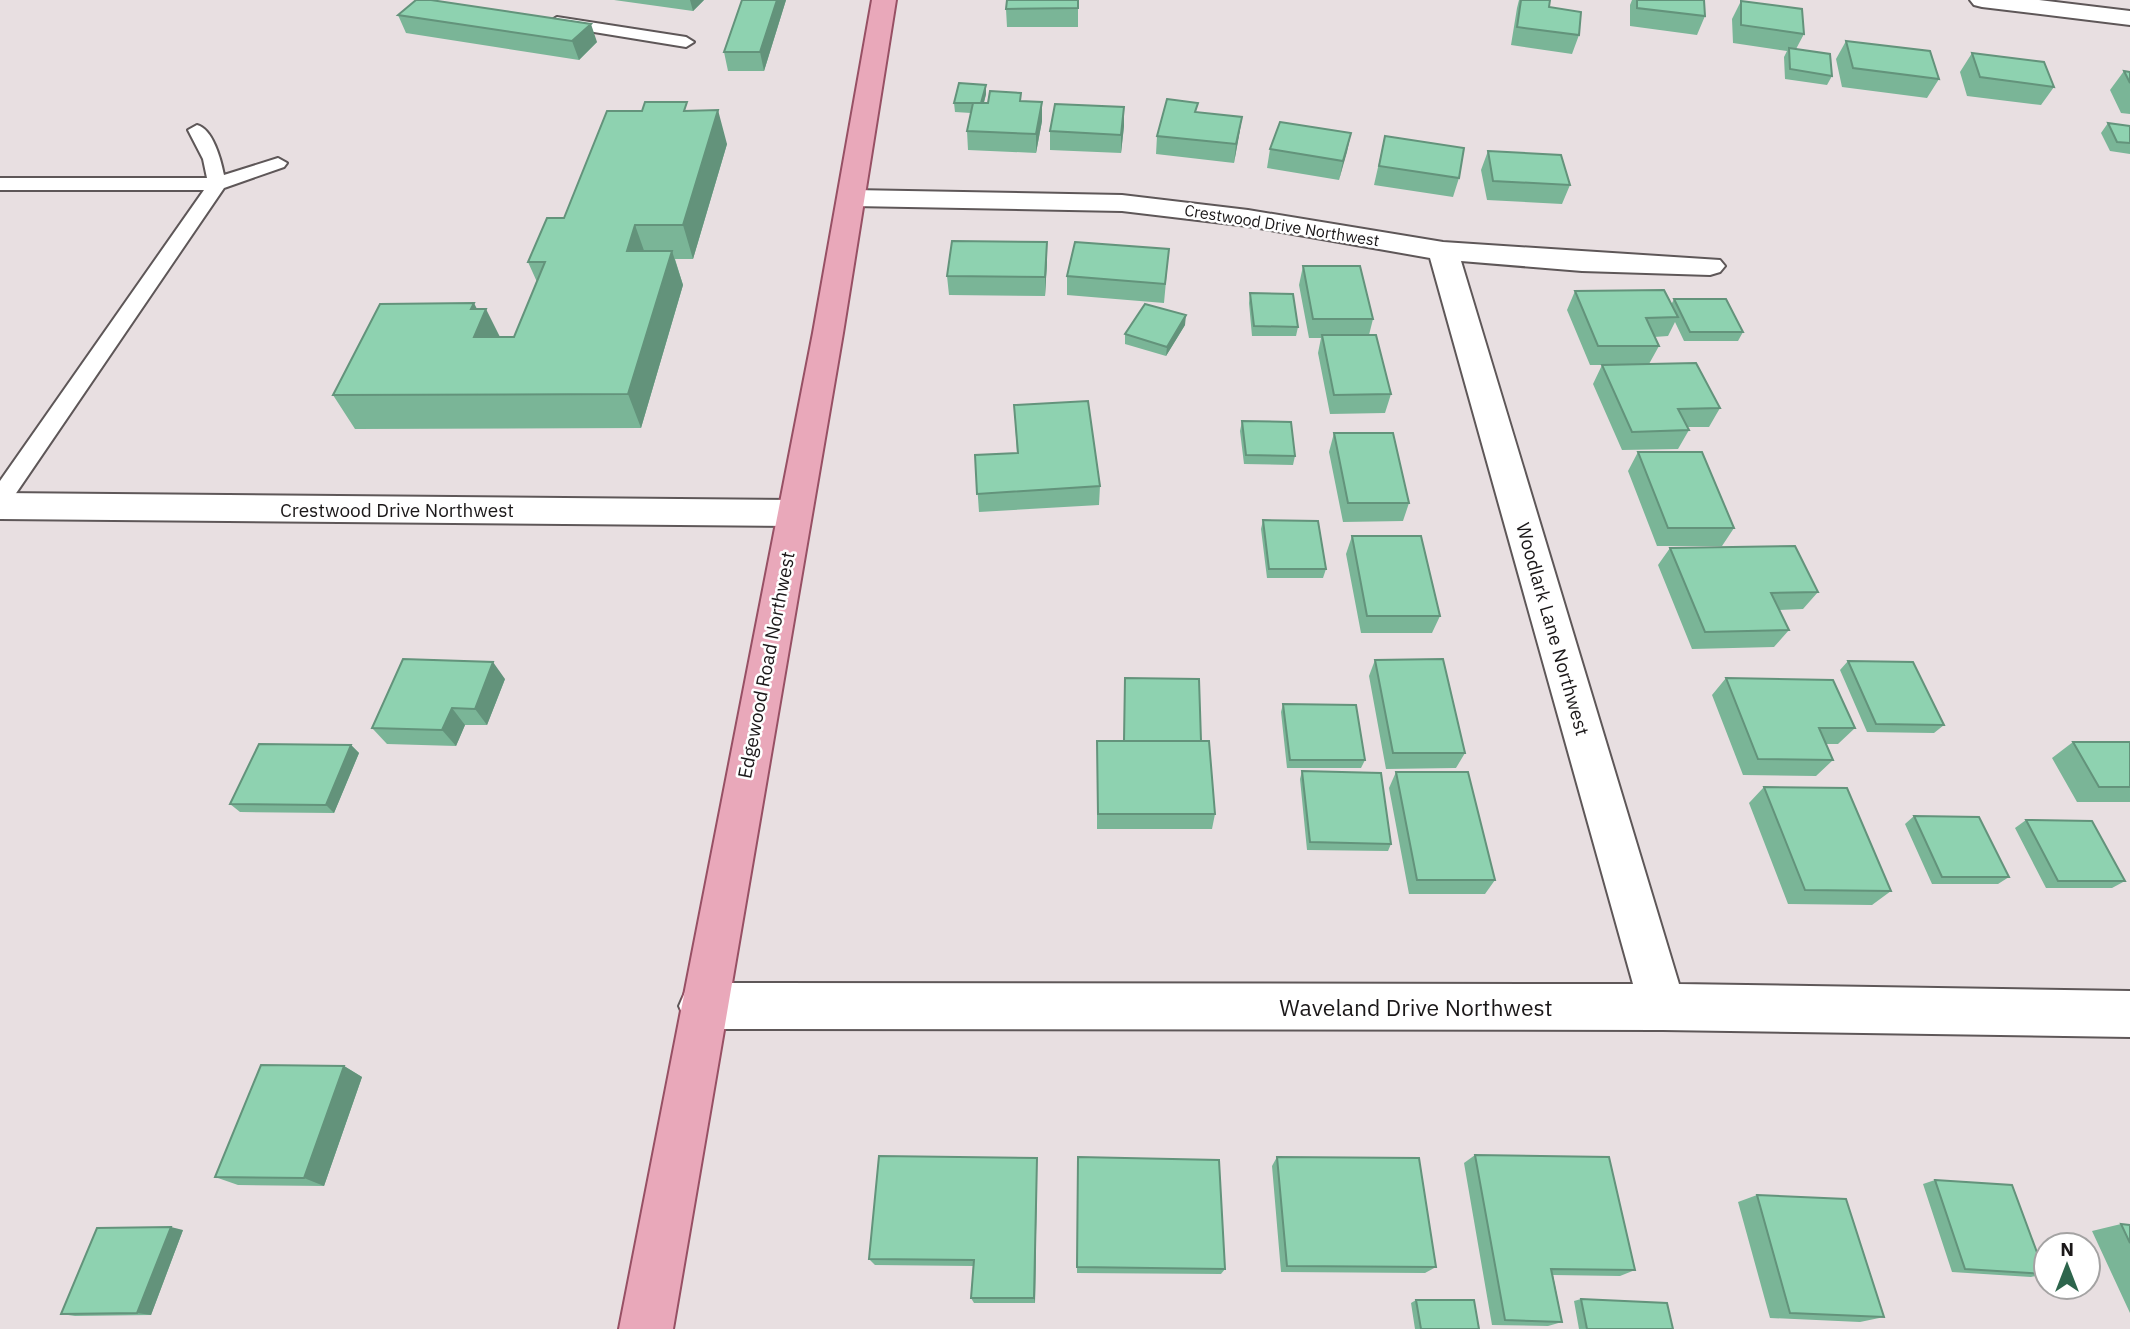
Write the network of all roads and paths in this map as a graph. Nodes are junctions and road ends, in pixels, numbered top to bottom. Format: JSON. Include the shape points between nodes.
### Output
{"nodes":[{"id":1,"x":884,"y":0,"type":"edge"},
{"id":2,"x":1982,"y":0,"type":"edge"},
{"id":3,"x":2130,"y":18,"type":"edge"},
{"id":4,"x":538,"y":19,"type":"edge"},
{"id":5,"x":686,"y":42,"type":"dead end"},
{"id":6,"x":197,"y":131,"type":"dead end"},
{"id":7,"x":278,"y":163,"type":"dead end"},
{"id":8,"x":0,"y":184,"type":"edge"},
{"id":9,"x":217,"y":184,"type":"junction"},
{"id":10,"x":853,"y":198,"type":"junction"},
{"id":11,"x":1443,"y":251,"type":"junction"},
{"id":12,"x":1710,"y":266,"type":"dead end"},
{"id":13,"x":0,"y":499,"type":"edge"},
{"id":14,"x":0,"y":506,"type":"edge"},
{"id":15,"x":795,"y":513,"type":"junction"},
{"id":16,"x":702,"y":1006,"type":"junction"},
{"id":17,"x":1663,"y":1007,"type":"junction"},
{"id":18,"x":2130,"y":1014,"type":"edge"},
{"id":19,"x":646,"y":1329,"type":"edge"}],
"edges":[{"from":1,"to":10,"type":"main road","name":"Edgewood Road Northwest"},
{"from":2,"to":3,"type":"street"},
{"from":4,"to":5,"type":"lane"},
{"from":6,"to":9,"type":"lane","via":[[212,159]]},
{"from":7,"to":9,"type":"lane"},
{"from":8,"to":9,"type":"lane"},
{"from":9,"to":13,"type":"lane"},
{"from":10,"to":11,"type":"street","name":"Crestwood Drive Northwest","via":[[1122,203],[1248,218]]},
{"from":10,"to":15,"type":"main road","name":"Edgewood Road Northwest"},
{"from":11,"to":12,"type":"street","name":"Crestwood Drive Northwest"},
{"from":11,"to":17,"type":"street","name":"Woodlark Lane Northwest"},
{"from":14,"to":15,"type":"street","name":"Crestwood Drive Northwest"},
{"from":15,"to":16,"type":"main road","name":"Edgewood Road Northwest"},
{"from":16,"to":17,"type":"street","name":"Waveland Drive Northwest"},
{"from":16,"to":19,"type":"main road","name":"Edgewood Road Northwest"},
{"from":17,"to":18,"type":"street","name":"Waveland Drive Northwest"}]}
